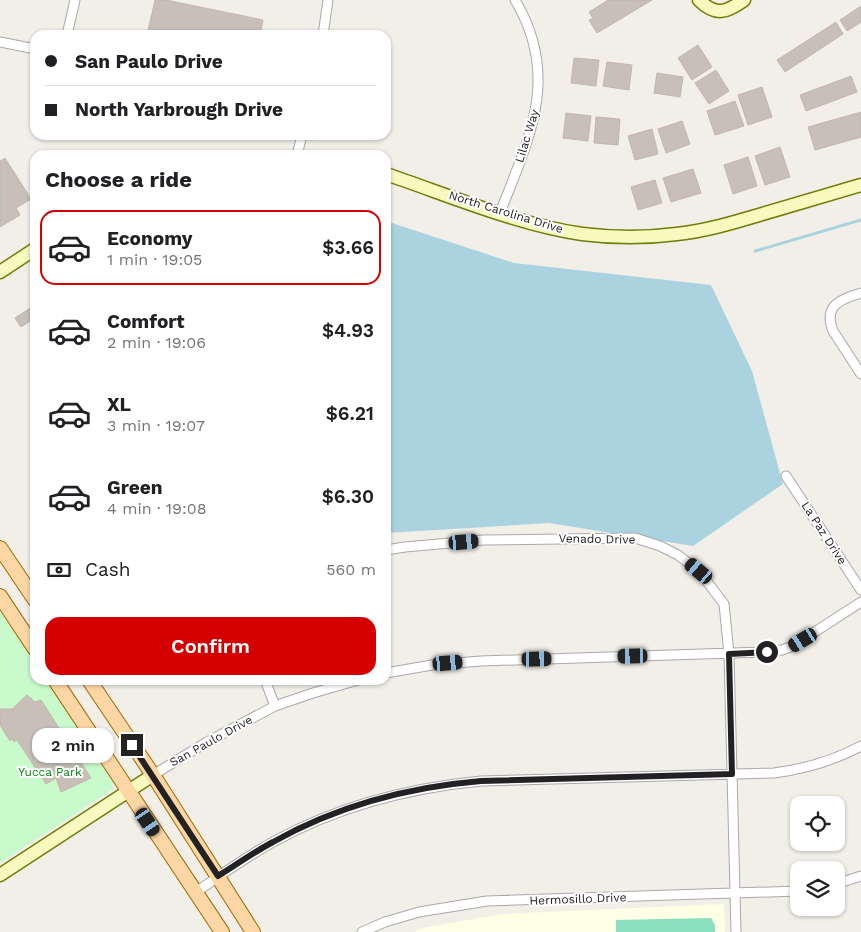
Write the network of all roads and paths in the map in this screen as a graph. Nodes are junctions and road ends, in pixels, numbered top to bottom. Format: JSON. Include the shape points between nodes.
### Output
{"nodes":[{"id":1,"x":75,"y":0,"type":"edge"},
{"id":2,"x":328,"y":0,"type":"edge"},
{"id":3,"x":516,"y":0,"type":"edge"},
{"id":4,"x":699,"y":0,"type":"edge"},
{"id":5,"x":744,"y":0,"type":"edge"},
{"id":6,"x":68,"y":30,"type":"edge"},
{"id":7,"x":324,"y":30,"type":"edge"},
{"id":8,"x":0,"y":42,"type":"edge"},
{"id":9,"x":30,"y":47,"type":"edge"},
{"id":10,"x":391,"y":176,"type":"edge"},
{"id":11,"x":861,"y":185,"type":"edge"},
{"id":12,"x":500,"y":213,"type":"junction"},
{"id":13,"x":30,"y":252,"type":"edge"},
{"id":14,"x":0,"y":272,"type":"edge"},
{"id":15,"x":861,"y":293,"type":"edge"},
{"id":16,"x":861,"y":374,"type":"edge"},
{"id":17,"x":786,"y":476,"type":"dead end"},
{"id":18,"x":0,"y":548,"type":"edge"},
{"id":19,"x":391,"y":549,"type":"edge"},
{"id":20,"x":861,"y":590,"type":"edge"},
{"id":21,"x":30,"y":593,"type":"edge"},
{"id":22,"x":0,"y":596,"type":"edge"},
{"id":23,"x":861,"y":602,"type":"edge"},
{"id":24,"x":30,"y":641,"type":"edge"},
{"id":25,"x":729,"y":654,"type":"junction"},
{"id":26,"x":391,"y":672,"type":"edge"},
{"id":27,"x":61,"y":685,"type":"edge"},
{"id":28,"x":92,"y":685,"type":"edge"},
{"id":29,"x":266,"y":685,"type":"edge"},
{"id":30,"x":341,"y":685,"type":"edge"},
{"id":31,"x":276,"y":706,"type":"junction"},
{"id":32,"x":861,"y":746,"type":"edge"},
{"id":33,"x":153,"y":774,"type":"junction"},
{"id":34,"x":732,"y":774,"type":"junction"},
{"id":35,"x":128,"y":791,"type":"junction"},
{"id":36,"x":0,"y":875,"type":"edge"},
{"id":37,"x":218,"y":876,"type":"junction"},
{"id":38,"x":861,"y":876,"type":"edge"},
{"id":39,"x":845,"y":881,"type":"edge"},
{"id":40,"x":790,"y":891,"type":"edge"},
{"id":41,"x":196,"y":892,"type":"junction"},
{"id":42,"x":735,"y":894,"type":"junction"},
{"id":43,"x":222,"y":932,"type":"edge"},
{"id":44,"x":253,"y":932,"type":"edge"},
{"id":45,"x":362,"y":932,"type":"edge"},
{"id":46,"x":736,"y":932,"type":"edge"}],
"edges":[{"from":1,"to":6,"type":"street"},
{"from":2,"to":7,"type":"street"},
{"from":3,"to":12,"type":"street","name":"Lilac Way","via":[[536,52],[539,94],[524,151]]},
{"from":4,"to":5,"type":"main road","via":[[712,10],[725,11]]},
{"from":8,"to":9,"type":"street"},
{"from":10,"to":12,"type":"main road","name":"North Carolina Drive"},
{"from":11,"to":12,"type":"main road","name":"North Carolina Drive","via":[[710,229],[647,237],[582,234]]},
{"from":13,"to":14,"type":"main road"},
{"from":15,"to":16,"type":"street","via":[[839,300],[830,316],[830,324]]},
{"from":17,"to":20,"type":"street","name":"La Paz Drive"},
{"from":18,"to":21,"type":"main road"},
{"from":19,"to":25,"type":"street","name":"Venado Drive","via":[[483,540],[635,538],[678,555],[699,571],[724,604]]},
{"from":22,"to":24,"type":"main road"},
{"from":23,"to":25,"type":"street","via":[[793,646],[767,652]]},
{"from":25,"to":26,"type":"street","via":[[481,661]]},
{"from":25,"to":34,"type":"street","name":"Venado Drive"},
{"from":27,"to":35,"type":"main road"},
{"from":28,"to":33,"type":"main road"},
{"from":29,"to":31,"type":"street"},
{"from":30,"to":31,"type":"street","name":"San Paulo Drive"},
{"from":31,"to":33,"type":"street","name":"San Paulo Drive"},
{"from":32,"to":34,"type":"street","via":[[798,770]]},
{"from":33,"to":35,"type":"main road","name":"San Paulo Drive"},
{"from":33,"to":37,"type":"main road"},
{"from":34,"to":37,"type":"street","via":[[481,781],[398,793],[344,810],[293,832]]},
{"from":34,"to":42,"type":"street","name":"Venado Drive"},
{"from":35,"to":36,"type":"main road","name":"San Paulo Drive"},
{"from":35,"to":41,"type":"main road"},
{"from":37,"to":41,"type":"street"},
{"from":37,"to":44,"type":"main road"},
{"from":38,"to":39,"type":"street"},
{"from":40,"to":42,"type":"street","name":"Hermosillo Drive"},
{"from":41,"to":43,"type":"main road"},
{"from":42,"to":45,"type":"street","name":"Hermosillo Drive","via":[[487,901],[419,912]]},
{"from":42,"to":46,"type":"street","name":"Venado Drive"}]}
